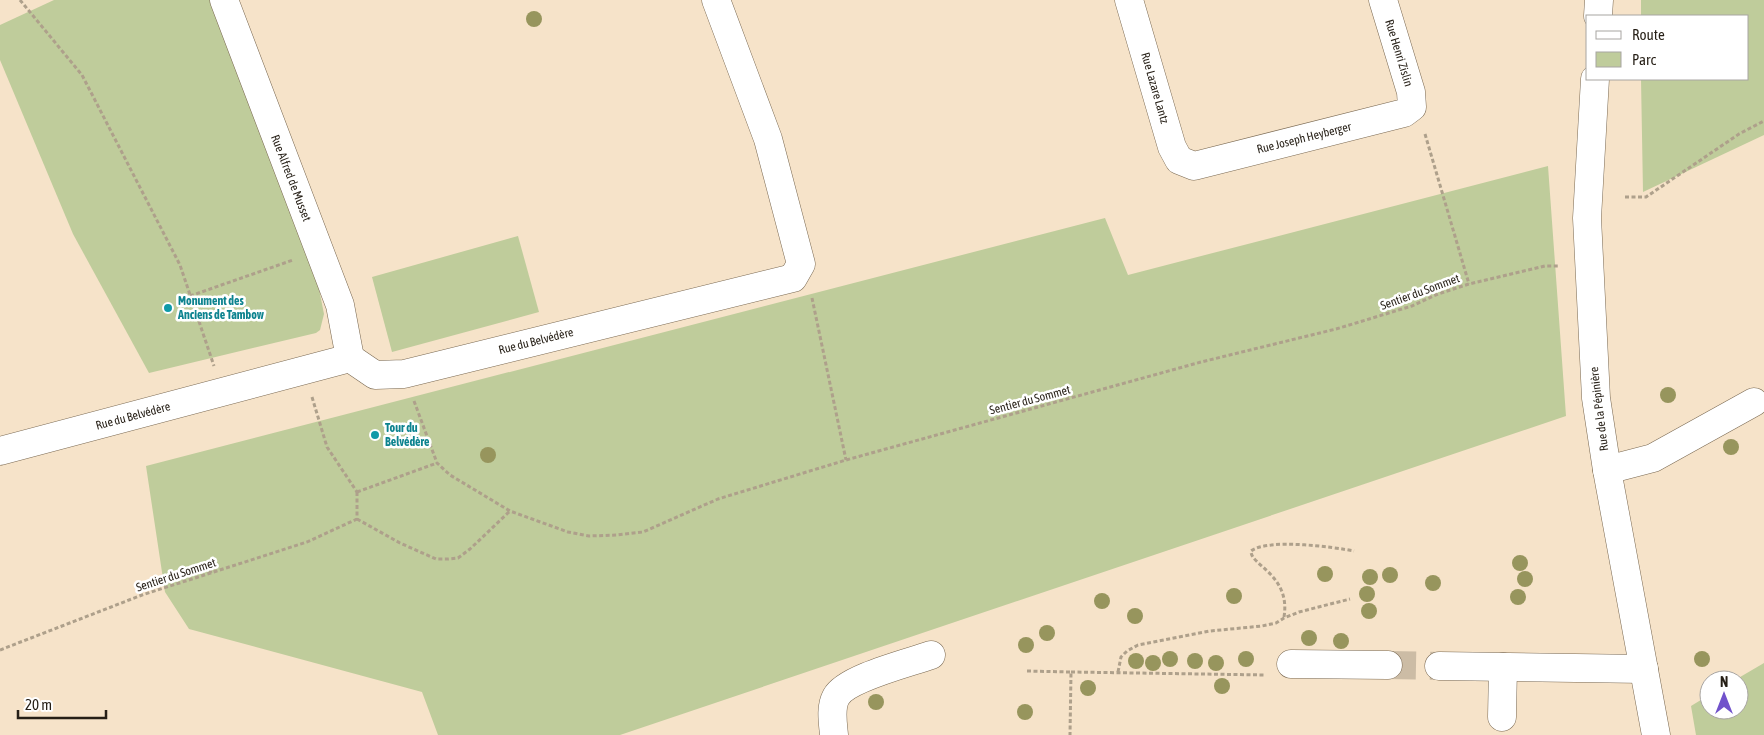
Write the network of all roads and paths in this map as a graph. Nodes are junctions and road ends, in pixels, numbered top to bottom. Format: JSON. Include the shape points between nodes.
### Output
{"nodes":[{"id":1,"x":20,"y":0,"type":"edge"},
{"id":2,"x":224,"y":0,"type":"edge"},
{"id":3,"x":716,"y":0,"type":"edge"},
{"id":4,"x":1129,"y":0,"type":"edge"},
{"id":5,"x":1383,"y":0,"type":"edge"},
{"id":6,"x":1598,"y":0,"type":"edge"},
{"id":7,"x":1598,"y":15,"type":"edge"},
{"id":8,"x":1595,"y":80,"type":"edge"},
{"id":9,"x":1412,"y":107,"type":"junction"},
{"id":10,"x":1764,"y":121,"type":"edge"},
{"id":11,"x":1194,"y":166,"type":"joint"},
{"id":12,"x":1625,"y":197,"type":"dead end"},
{"id":13,"x":319,"y":251,"type":"junction"},
{"id":14,"x":801,"y":264,"type":"junction"},
{"id":15,"x":1559,"y":266,"type":"dead end"},
{"id":16,"x":1468,"y":284,"type":"junction"},
{"id":17,"x":190,"y":296,"type":"junction"},
{"id":18,"x":350,"y":358,"type":"junction"},
{"id":19,"x":213,"y":365,"type":"dead end"},
{"id":20,"x":304,"y":371,"type":"junction"},
{"id":21,"x":404,"y":374,"type":"junction"},
{"id":22,"x":1754,"y":402,"type":"dead end"},
{"id":23,"x":0,"y":451,"type":"edge"},
{"id":24,"x":846,"y":460,"type":"junction"},
{"id":25,"x":437,"y":463,"type":"junction"},
{"id":26,"x":1607,"y":470,"type":"junction"},
{"id":27,"x":357,"y":492,"type":"junction"},
{"id":28,"x":510,"y":511,"type":"junction"},
{"id":29,"x":357,"y":519,"type":"junction"},
{"id":30,"x":1354,"y":551,"type":"dead end"},
{"id":31,"x":208,"y":563,"type":"dead end"},
{"id":32,"x":211,"y":573,"type":"junction"},
{"id":33,"x":1350,"y":599,"type":"dead end"},
{"id":34,"x":1284,"y":618,"type":"junction"},
{"id":35,"x":0,"y":650,"type":"edge"},
{"id":36,"x":931,"y":656,"type":"dead end"},
{"id":37,"x":1291,"y":664,"type":"joint"},
{"id":38,"x":1388,"y":665,"type":"tunnel mouth"},
{"id":39,"x":1439,"y":666,"type":"tunnel mouth"},
{"id":40,"x":1503,"y":667,"type":"junction"},
{"id":41,"x":1644,"y":669,"type":"junction"},
{"id":42,"x":1027,"y":670,"type":"dead end"},
{"id":43,"x":1072,"y":672,"type":"junction"},
{"id":44,"x":1118,"y":672,"type":"junction"},
{"id":45,"x":1502,"y":717,"type":"dead end"},
{"id":46,"x":834,"y":735,"type":"edge"},
{"id":47,"x":1070,"y":735,"type":"edge"},
{"id":48,"x":1656,"y":735,"type":"edge"}],
"edges":[{"from":1,"to":17,"type":"path","via":[[82,75],[180,266]]},
{"from":2,"to":13,"type":"street","name":"Rue Alfred de Musset"},
{"from":3,"to":14,"type":"street","via":[[768,139]]},
{"from":4,"to":11,"type":"street","name":"Rue Lazare Lantz","via":[[1172,147],[1180,160]]},
{"from":5,"to":9,"type":"street","name":"Rue Henri Zislin","via":[[1411,92]]},
{"from":6,"to":7,"type":"street"},
{"from":8,"to":26,"type":"street","name":"Rue de la Pépinière","via":[[1587,218],[1596,398]]},
{"from":9,"to":11,"type":"street","name":"Rue Joseph Heyberger","via":[[1404,113]]},
{"from":9,"to":16,"type":"path","via":[[1420,118]]},
{"from":10,"to":12,"type":"path","via":[[1738,134],[1646,197]]},
{"from":13,"to":17,"type":"path"},
{"from":13,"to":18,"type":"street","name":"Rue Alfred de Musset","via":[[340,305]]},
{"from":14,"to":21,"type":"street","name":"Rue du Belvédère","via":[[793,278]]},
{"from":14,"to":24,"type":"path","via":[[810,288]]},
{"from":15,"to":16,"type":"path","name":"Sentier du Sommet","via":[[1545,266]]},
{"from":16,"to":24,"type":"path","name":"Sentier du Sommet","via":[[1336,330],[1201,362]]},
{"from":17,"to":19,"type":"path"},
{"from":18,"to":20,"type":"street","name":"Rue du Belvédère"},
{"from":18,"to":21,"type":"street","name":"Rue du Belvédère","via":[[375,375]]},
{"from":20,"to":23,"type":"street","name":"Rue du Belvédère"},
{"from":20,"to":27,"type":"path","via":[[327,447]]},
{"from":21,"to":25,"type":"path"},
{"from":22,"to":26,"type":"street","via":[[1653,458]]},
{"from":24,"to":28,"type":"path","name":"Sentier du Sommet","via":[[718,499],[643,532],[589,536],[568,532]]},
{"from":25,"to":27,"type":"path"},
{"from":25,"to":28,"type":"path","name":"Sentier du Sommet","via":[[450,475]]},
{"from":26,"to":41,"type":"street","name":"Rue de la Pépinière"},
{"from":27,"to":29,"type":"path"},
{"from":28,"to":29,"type":"path","via":[[470,549],[458,558],[448,560],[436,560]]},
{"from":29,"to":32,"type":"path","name":"Sentier du Sommet","via":[[307,542]]},
{"from":30,"to":34,"type":"path","via":[[1335,547],[1273,545],[1251,551],[1252,557],[1272,574],[1283,591]]},
{"from":31,"to":32,"type":"path"},
{"from":32,"to":35,"type":"path","name":"Sentier du Sommet","via":[[142,595]]},
{"from":33,"to":34,"type":"path"},
{"from":34,"to":44,"type":"path","via":[[1262,626],[1210,631],[1138,645],[1121,658]]},
{"from":36,"to":46,"type":"street","via":[[849,685],[837,695],[833,706]]},
{"from":37,"to":38,"type":"street"},
{"from":37,"to":44,"type":"path","via":[[1279,675]]},
{"from":39,"to":40,"type":"street"},
{"from":40,"to":41,"type":"street"},
{"from":40,"to":45,"type":"street"},
{"from":41,"to":48,"type":"street","name":"Rue de la Pépinière"},
{"from":42,"to":43,"type":"path"},
{"from":43,"to":44,"type":"path"},
{"from":43,"to":47,"type":"path"}]}
